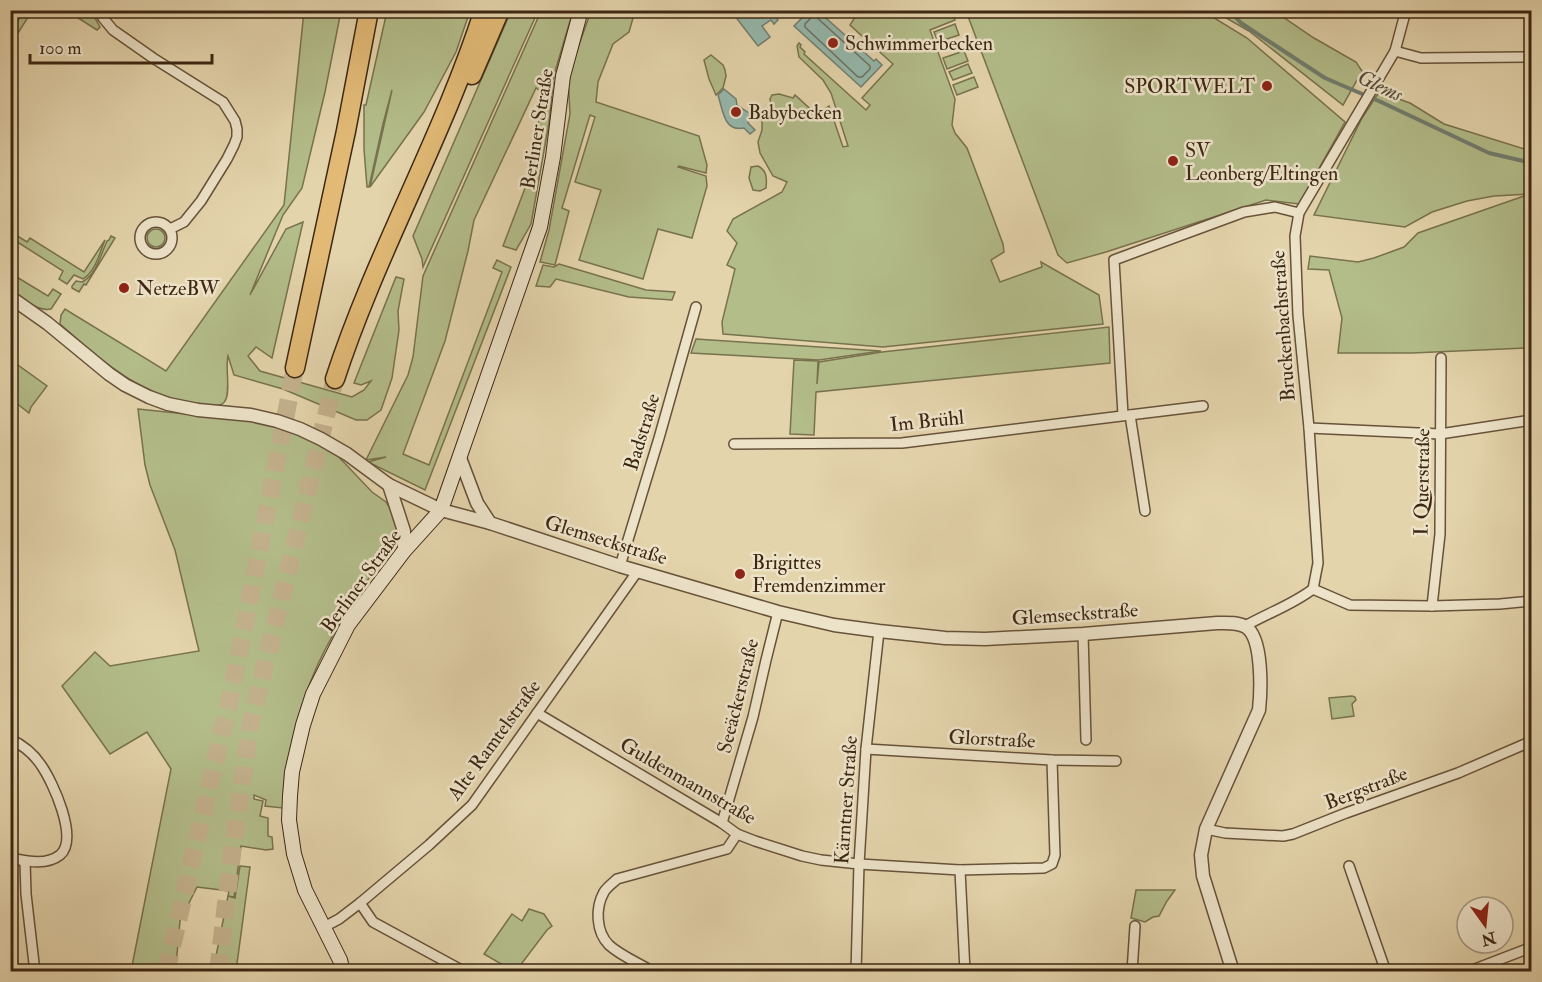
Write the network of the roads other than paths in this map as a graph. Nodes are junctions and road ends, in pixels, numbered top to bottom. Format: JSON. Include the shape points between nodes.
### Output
{"nodes":[{"id":1,"x":99,"y":10,"type":"edge"},
{"id":2,"x":484,"y":10,"type":"edge"},
{"id":3,"x":500,"y":10,"type":"edge"},
{"id":4,"x":581,"y":10,"type":"edge"},
{"id":5,"x":1406,"y":10,"type":"edge"},
{"id":6,"x":369,"y":13,"type":"edge"},
{"id":7,"x":1395,"y":51,"type":"junction"},
{"id":8,"x":1532,"y":57,"type":"edge"},
{"id":9,"x":437,"y":133,"type":"junction"},
{"id":10,"x":1299,"y":213,"type":"junction"},
{"id":11,"x":170,"y":229,"type":"dead end"},
{"id":12,"x":10,"y":297,"type":"edge"},
{"id":13,"x":696,"y":307,"type":"dead end"},
{"id":14,"x":1441,"y":358,"type":"dead end"},
{"id":15,"x":295,"y":368,"type":"tunnel mouth"},
{"id":16,"x":335,"y":379,"type":"tunnel mouth"},
{"id":17,"x":1203,"y":406,"type":"dead end"},
{"id":18,"x":1127,"y":415,"type":"junction"},
{"id":19,"x":1532,"y":420,"type":"edge"},
{"id":20,"x":1309,"y":428,"type":"junction"},
{"id":21,"x":1440,"y":435,"type":"junction"},
{"id":22,"x":734,"y":444,"type":"dead end"},
{"id":23,"x":460,"y":458,"type":"junction"},
{"id":24,"x":388,"y":485,"type":"junction"},
{"id":25,"x":441,"y":510,"type":"junction"},
{"id":26,"x":1145,"y":511,"type":"dead end"},
{"id":27,"x":490,"y":524,"type":"junction"},
{"id":28,"x":404,"y":551,"type":"junction"},
{"id":29,"x":620,"y":566,"type":"junction"},
{"id":30,"x":637,"y":572,"type":"junction"},
{"id":31,"x":1313,"y":589,"type":"junction"},
{"id":32,"x":1532,"y":601,"type":"edge"},
{"id":33,"x":1432,"y":606,"type":"junction"},
{"id":34,"x":778,"y":612,"type":"junction"},
{"id":35,"x":1245,"y":626,"type":"junction"},
{"id":36,"x":879,"y":631,"type":"junction"},
{"id":37,"x":1083,"y":634,"type":"junction"},
{"id":38,"x":537,"y":713,"type":"junction"},
{"id":39,"x":10,"y":739,"type":"edge"},
{"id":40,"x":1086,"y":740,"type":"dead end"},
{"id":41,"x":1532,"y":741,"type":"edge"},
{"id":42,"x":866,"y":749,"type":"junction"},
{"id":43,"x":1052,"y":760,"type":"junction"},
{"id":44,"x":1116,"y":761,"type":"dead end"},
{"id":45,"x":722,"y":823,"type":"junction"},
{"id":46,"x":1206,"y":829,"type":"junction"},
{"id":47,"x":736,"y":834,"type":"junction"},
{"id":48,"x":10,"y":858,"type":"edge"},
{"id":49,"x":25,"y":861,"type":"junction"},
{"id":50,"x":859,"y":864,"type":"junction"},
{"id":51,"x":1348,"y":866,"type":"dead end"},
{"id":52,"x":960,"y":870,"type":"junction"},
{"id":53,"x":360,"y":903,"type":"junction"},
{"id":54,"x":1135,"y":926,"type":"dead end"},
{"id":55,"x":324,"y":927,"type":"junction"},
{"id":56,"x":1531,"y":950,"type":"edge"},
{"id":57,"x":461,"y":969,"type":"edge"},
{"id":58,"x":35,"y":972,"type":"edge"},
{"id":59,"x":343,"y":972,"type":"edge"},
{"id":60,"x":653,"y":972,"type":"edge"},
{"id":61,"x":856,"y":972,"type":"edge"},
{"id":62,"x":965,"y":972,"type":"edge"},
{"id":63,"x":1132,"y":972,"type":"edge"},
{"id":64,"x":1233,"y":972,"type":"edge"},
{"id":65,"x":1386,"y":972,"type":"edge"},
{"id":66,"x":1467,"y":972,"type":"edge"}],
"edges":[{"from":1,"to":11,"type":"street","via":[[113,30],[223,102],[235,121],[237,137],[227,159],[184,222]]},
{"from":2,"to":9,"type":"highway"},
{"from":3,"to":9,"type":"highway","via":[[473,73]]},
{"from":4,"to":23,"type":"main road","name":"Berliner Straße","via":[[563,77],[540,227]]},
{"from":5,"to":7,"type":"street","name":"Bruckenbachstraße"},
{"from":6,"to":15,"type":"highway"},
{"from":7,"to":8,"type":"street","via":[[1421,58]]},
{"from":7,"to":10,"type":"street","name":"Bruckenbachstraße"},
{"from":9,"to":16,"type":"highway","via":[[363,301]]},
{"from":10,"to":18,"type":"street","via":[[1275,207],[1244,212],[1114,260]]},
{"from":10,"to":20,"type":"street","name":"Bruckenbachstraße","via":[[1295,236],[1298,315]]},
{"from":12,"to":24,"type":"street","name":"Glemseckstraße","via":[[109,374],[148,397],[198,410],[251,415],[300,429],[347,454]]},
{"from":13,"to":29,"type":"street","name":"Badstraße"},
{"from":14,"to":21,"type":"street","name":"I. Querstraße"},
{"from":17,"to":18,"type":"street","name":"Im Brühl"},
{"from":18,"to":22,"type":"street","name":"Im Brühl","via":[[902,443]]},
{"from":18,"to":26,"type":"street"},
{"from":19,"to":21,"type":"street"},
{"from":20,"to":21,"type":"street"},
{"from":20,"to":31,"type":"street","name":"Bruckenbachstraße","via":[[1318,563]]},
{"from":21,"to":33,"type":"street","name":"I. Querstraße","via":[[1440,534]]},
{"from":23,"to":25,"type":"main road","name":"Berliner Straße"},
{"from":23,"to":27,"type":"street","via":[[477,503]]},
{"from":24,"to":25,"type":"street","name":"Glemseckstraße"},
{"from":24,"to":28,"type":"street","via":[[404,531]]},
{"from":25,"to":27,"type":"street","name":"Glemseckstraße"},
{"from":25,"to":28,"type":"main road","name":"Berliner Straße"},
{"from":27,"to":29,"type":"street","name":"Glemseckstraße"},
{"from":28,"to":55,"type":"main road","name":"Berliner Straße","via":[[348,625],[328,662],[313,694],[292,772],[289,820],[294,854],[305,890]]},
{"from":29,"to":30,"type":"street","name":"Glemseckstraße"},
{"from":30,"to":34,"type":"street","name":"Glemseckstraße"},
{"from":30,"to":38,"type":"street","name":"Alte Ramtelstraße"},
{"from":31,"to":33,"type":"street","via":[[1350,605]]},
{"from":31,"to":35,"type":"street"},
{"from":32,"to":33,"type":"street"},
{"from":34,"to":36,"type":"street","name":"Glemseckstraße"},
{"from":34,"to":45,"type":"street","name":"Seeäckerstraße"},
{"from":35,"to":37,"type":"street","name":"Glemseckstraße","via":[[1217,622]]},
{"from":35,"to":46,"type":"street","via":[[1257,644],[1259,710]]},
{"from":36,"to":37,"type":"street","name":"Glemseckstraße","via":[[985,639]]},
{"from":36,"to":42,"type":"street","name":"Kärntner Straße"},
{"from":37,"to":40,"type":"street"},
{"from":38,"to":45,"type":"street","name":"Guldenmannstraße"},
{"from":38,"to":53,"type":"street","name":"Alte Ramtelstraße","via":[[472,806]]},
{"from":39,"to":49,"type":"street","via":[[24,746],[42,765],[59,801],[68,834],[66,847],[59,855],[47,861]]},
{"from":41,"to":46,"type":"street","name":"Bergstraße","via":[[1293,834]]},
{"from":42,"to":43,"type":"street","name":"Glorstraße"},
{"from":42,"to":50,"type":"street","name":"Kärntner Straße"},
{"from":43,"to":44,"type":"street","name":"Glorstraße"},
{"from":43,"to":52,"type":"street","name":"Guldenmannstraße","via":[[1052,864],[1044,868]]},
{"from":45,"to":47,"type":"street","name":"Guldenmannstraße"},
{"from":46,"to":64,"type":"street","via":[[1201,855],[1203,876]]},
{"from":47,"to":50,"type":"street","name":"Guldenmannstraße","via":[[802,856]]},
{"from":47,"to":60,"type":"street","via":[[727,849],[617,879],[605,891],[598,918],[604,939]]},
{"from":48,"to":49,"type":"street"},
{"from":49,"to":58,"type":"street"},
{"from":50,"to":52,"type":"street","name":"Guldenmannstraße"},
{"from":50,"to":61,"type":"street","name":"Kärntner Straße"},
{"from":51,"to":65,"type":"street"},
{"from":52,"to":62,"type":"street"},
{"from":53,"to":55,"type":"street","name":"Alte Ramtelstraße"},
{"from":53,"to":57,"type":"street","via":[[373,922]]},
{"from":54,"to":63,"type":"street"},
{"from":55,"to":59,"type":"main road","name":"Berliner Straße"},
{"from":56,"to":66,"type":"street"}]}
